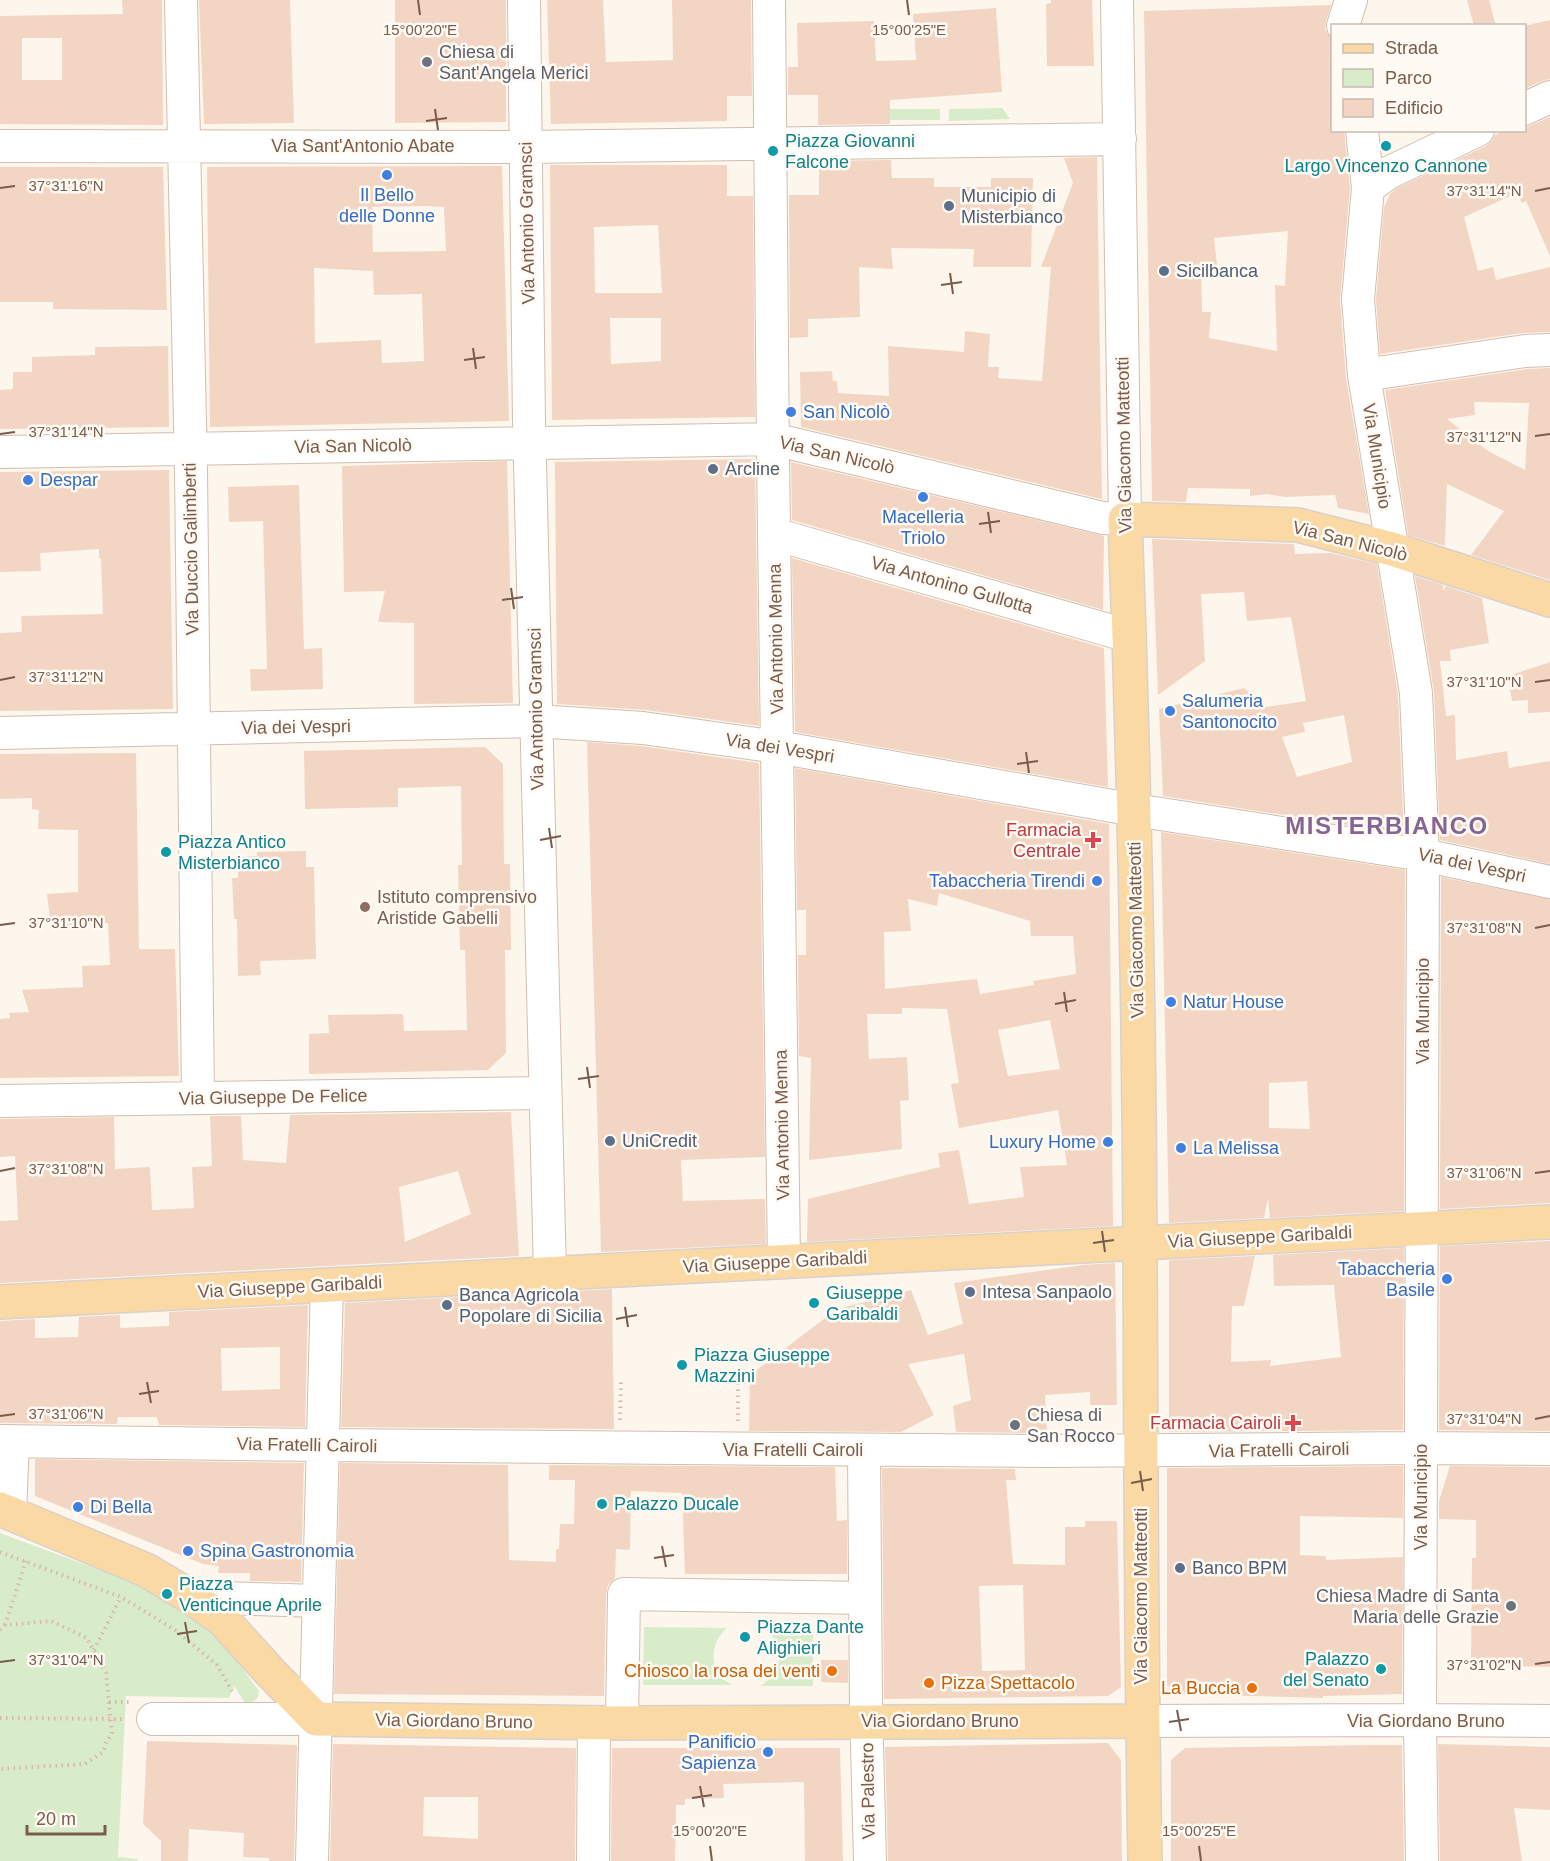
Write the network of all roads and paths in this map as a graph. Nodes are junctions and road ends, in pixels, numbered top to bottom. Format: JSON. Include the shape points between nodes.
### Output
{"nodes":[{"id":1,"x":181,"y":0,"type":"edge"},
{"id":2,"x":524,"y":0,"type":"edge"},
{"id":3,"x":769,"y":0,"type":"edge"},
{"id":4,"x":1117,"y":0,"type":"edge"},
{"id":5,"x":1351,"y":0,"type":"edge"},
{"id":6,"x":1344,"y":24,"type":"edge"},
{"id":7,"x":1550,"y":97,"type":"edge"},
{"id":8,"x":1526,"y":108,"type":"edge"},
{"id":9,"x":1362,"y":132,"type":"edge"},
{"id":10,"x":1474,"y":132,"type":"edge"},
{"id":11,"x":1120,"y":139,"type":"junction"},
{"id":12,"x":771,"y":144,"type":"junction"},
{"id":13,"x":0,"y":146,"type":"edge"},
{"id":14,"x":184,"y":146,"type":"junction"},
{"id":15,"x":527,"y":147,"type":"junction"},
{"id":16,"x":1368,"y":188,"type":"junction"},
{"id":17,"x":1550,"y":350,"type":"edge"},
{"id":18,"x":1364,"y":375,"type":"junction"},
{"id":19,"x":773,"y":439,"type":"junction"},
{"id":20,"x":530,"y":442,"type":"junction"},
{"id":21,"x":190,"y":449,"type":"junction"},
{"id":22,"x":0,"y":452,"type":"edge"},
{"id":23,"x":1125,"y":519,"type":"junction"},
{"id":24,"x":774,"y":534,"type":"junction"},
{"id":25,"x":1392,"y":549,"type":"junction"},
{"id":26,"x":1550,"y":600,"type":"edge"},
{"id":27,"x":1129,"y":636,"type":"junction"},
{"id":28,"x":536,"y":721,"type":"junction"},
{"id":29,"x":193,"y":730,"type":"junction"},
{"id":30,"x":0,"y":733,"type":"edge"},
{"id":31,"x":777,"y":747,"type":"junction"},
{"id":32,"x":1135,"y":810,"type":"junction"},
{"id":33,"x":1423,"y":855,"type":"junction"},
{"id":34,"x":1550,"y":882,"type":"edge"},
{"id":35,"x":545,"y":1093,"type":"junction"},
{"id":36,"x":198,"y":1098,"type":"junction"},
{"id":37,"x":0,"y":1101,"type":"edge"},
{"id":38,"x":1550,"y":1222,"type":"edge"},
{"id":39,"x":1423,"y":1229,"type":"junction"},
{"id":40,"x":1140,"y":1243,"type":"junction"},
{"id":41,"x":784,"y":1262,"type":"junction"},
{"id":42,"x":550,"y":1274,"type":"junction"},
{"id":43,"x":327,"y":1285,"type":"junction"},
{"id":44,"x":0,"y":1302,"type":"edge"},
{"id":45,"x":621,"y":1381,"type":"dead end"},
{"id":46,"x":738,"y":1382,"type":"dead end"},
{"id":47,"x":16,"y":1441,"type":"edge"},
{"id":48,"x":323,"y":1445,"type":"junction"},
{"id":49,"x":620,"y":1448,"type":"junction"},
{"id":50,"x":1421,"y":1448,"type":"junction"},
{"id":51,"x":737,"y":1449,"type":"junction"},
{"id":52,"x":1550,"y":1449,"type":"edge"},
{"id":53,"x":864,"y":1450,"type":"junction"},
{"id":54,"x":1141,"y":1451,"type":"junction"},
{"id":55,"x":5,"y":1511,"type":"edge"},
{"id":56,"x":0,"y":1552,"type":"edge"},
{"id":57,"x":26,"y":1561,"type":"junction"},
{"id":58,"x":865,"y":1586,"type":"junction"},
{"id":59,"x":319,"y":1592,"type":"junction"},
{"id":60,"x":121,"y":1597,"type":"junction"},
{"id":61,"x":191,"y":1597,"type":"junction"},
{"id":62,"x":5,"y":1625,"type":"junction"},
{"id":63,"x":0,"y":1630,"type":"edge"},
{"id":64,"x":94,"y":1650,"type":"junction"},
{"id":65,"x":235,"y":1697,"type":"dead end"},
{"id":66,"x":109,"y":1701,"type":"junction"},
{"id":67,"x":145,"y":1711,"type":"junction"},
{"id":68,"x":0,"y":1718,"type":"edge"},
{"id":69,"x":110,"y":1719,"type":"junction"},
{"id":70,"x":1420,"y":1720,"type":"junction"},
{"id":71,"x":1142,"y":1721,"type":"junction"},
{"id":72,"x":1550,"y":1721,"type":"edge"},
{"id":73,"x":608,"y":1722,"type":"junction"},
{"id":74,"x":866,"y":1722,"type":"junction"},
{"id":75,"x":321,"y":1727,"type":"junction"},
{"id":76,"x":0,"y":1761,"type":"edge"},
{"id":77,"x":1,"y":1768,"type":"edge"},
{"id":78,"x":312,"y":1861,"type":"edge"},
{"id":79,"x":593,"y":1861,"type":"edge"},
{"id":80,"x":870,"y":1861,"type":"edge"},
{"id":81,"x":1145,"y":1861,"type":"edge"},
{"id":82,"x":1422,"y":1861,"type":"edge"}],
"edges":[{"from":1,"to":14,"type":"street","name":"Via Duccio Galimberti"},
{"from":2,"to":15,"type":"street","name":"Via Antonio Gramsci"},
{"from":3,"to":12,"type":"street","name":"Via Antonio Menna"},
{"from":4,"to":11,"type":"street","name":"Via Giacomo Matteotti"},
{"from":5,"to":6,"type":"street"},
{"from":7,"to":8,"type":"street"},
{"from":9,"to":16,"type":"street","name":"Via Municipio"},
{"from":10,"to":16,"type":"street","via":[[1388,173]]},
{"from":11,"to":12,"type":"street","name":"Via Sant'Antonio Abate"},
{"from":11,"to":23,"type":"street","name":"Via Giacomo Matteotti"},
{"from":12,"to":15,"type":"street","name":"Via Sant'Antonio Abate"},
{"from":12,"to":19,"type":"street","name":"Via Antonio Menna"},
{"from":13,"to":14,"type":"street","name":"Via Sant'Antonio Abate"},
{"from":14,"to":15,"type":"street","name":"Via Sant'Antonio Abate"},
{"from":14,"to":21,"type":"street","name":"Via Duccio Galimberti"},
{"from":15,"to":20,"type":"street","name":"Via Antonio Gramsci"},
{"from":16,"to":18,"type":"street","name":"Via Municipio","via":[[1358,299]]},
{"from":17,"to":18,"type":"street"},
{"from":18,"to":25,"type":"street","name":"Via Municipio"},
{"from":19,"to":20,"type":"street","name":"Via San Nicolò"},
{"from":19,"to":23,"type":"street","name":"Via San Nicolò","via":[[1103,519]]},
{"from":19,"to":24,"type":"street","name":"Via Antonio Menna"},
{"from":20,"to":21,"type":"street","name":"Via San Nicolò"},
{"from":20,"to":28,"type":"street","name":"Via Antonio Gramsci"},
{"from":21,"to":22,"type":"street","name":"Via San Nicolò"},
{"from":21,"to":29,"type":"street","name":"Via Duccio Galimberti"},
{"from":23,"to":25,"type":"main road","name":"Via San Nicolò","via":[[1298,525]]},
{"from":23,"to":27,"type":"main road","name":"Via Giacomo Matteotti"},
{"from":24,"to":27,"type":"street","name":"Via Antonino Gullotta"},
{"from":24,"to":31,"type":"street","name":"Via Antonio Menna"},
{"from":25,"to":26,"type":"main road","name":"Via San Nicolò"},
{"from":25,"to":33,"type":"street","name":"Via Municipio","via":[[1416,693]]},
{"from":27,"to":32,"type":"main road","name":"Via Giacomo Matteotti"},
{"from":28,"to":29,"type":"street","name":"Via dei Vespri"},
{"from":28,"to":31,"type":"street","name":"Via dei Vespri","via":[[643,728]]},
{"from":28,"to":35,"type":"street","name":"Via Antonio Gramsci"},
{"from":29,"to":30,"type":"street","name":"Via dei Vespri"},
{"from":29,"to":36,"type":"street","name":"Via Duccio Galimberti"},
{"from":31,"to":32,"type":"street","name":"Via dei Vespri"},
{"from":31,"to":41,"type":"street","name":"Via Antonio Menna"},
{"from":32,"to":33,"type":"street","name":"Via dei Vespri"},
{"from":32,"to":40,"type":"main road","name":"Via Giacomo Matteotti"},
{"from":33,"to":34,"type":"street","name":"Via dei Vespri"},
{"from":33,"to":39,"type":"street","name":"Via Municipio"},
{"from":35,"to":36,"type":"street","name":"Via Giuseppe De Felice"},
{"from":35,"to":42,"type":"street","name":"Via Antonio Gramsci"},
{"from":36,"to":37,"type":"street","name":"Via Giuseppe De Felice"},
{"from":38,"to":39,"type":"main road","name":"Via Giuseppe Garibaldi"},
{"from":39,"to":40,"type":"main road","name":"Via Giuseppe Garibaldi"},
{"from":39,"to":50,"type":"street","name":"Via Municipio"},
{"from":40,"to":41,"type":"main road","name":"Via Giuseppe Garibaldi"},
{"from":40,"to":54,"type":"main road","name":"Via Giacomo Matteotti"},
{"from":41,"to":42,"type":"main road","name":"Via Giuseppe Garibaldi"},
{"from":42,"to":43,"type":"main road","name":"Via Giuseppe Garibaldi"},
{"from":43,"to":44,"type":"main road","name":"Via Giuseppe Garibaldi"},
{"from":43,"to":48,"type":"street"},
{"from":45,"to":49,"type":"path"},
{"from":46,"to":51,"type":"path"},
{"from":47,"to":48,"type":"street","name":"Via Fratelli Cairoli"},
{"from":47,"to":55,"type":"street"},
{"from":48,"to":49,"type":"street","name":"Via Fratelli Cairoli"},
{"from":48,"to":59,"type":"street"},
{"from":49,"to":51,"type":"street","name":"Via Fratelli Cairoli"},
{"from":50,"to":52,"type":"street","name":"Via Fratelli Cairoli"},
{"from":50,"to":54,"type":"street","name":"Via Fratelli Cairoli"},
{"from":50,"to":70,"type":"street","name":"Via Municipio"},
{"from":51,"to":53,"type":"street","name":"Via Fratelli Cairoli"},
{"from":53,"to":54,"type":"street","name":"Via Fratelli Cairoli"},
{"from":53,"to":58,"type":"street"},
{"from":54,"to":71,"type":"main road","name":"Via Giacomo Matteotti"},
{"from":55,"to":61,"type":"main road","via":[[146,1570]]},
{"from":56,"to":57,"type":"path"},
{"from":57,"to":60,"type":"path"},
{"from":57,"to":62,"type":"path"},
{"from":58,"to":73,"type":"street","via":[[624,1594]]},
{"from":58,"to":74,"type":"street","name":"Via Palestro"},
{"from":59,"to":61,"type":"street"},
{"from":59,"to":75,"type":"street"},
{"from":60,"to":64,"type":"path"},
{"from":60,"to":65,"type":"path","via":[[175,1630],[217,1665]]},
{"from":61,"to":75,"type":"main road","via":[[222,1619]]},
{"from":62,"to":63,"type":"path"},
{"from":62,"to":64,"type":"path","via":[[51,1621],[87,1638]]},
{"from":64,"to":66,"type":"path","via":[[106,1673]]},
{"from":66,"to":67,"type":"path"},
{"from":66,"to":69,"type":"path"},
{"from":67,"to":69,"type":"path"},
{"from":67,"to":75,"type":"street"},
{"from":68,"to":69,"type":"path"},
{"from":69,"to":77,"type":"path","via":[[112,1733],[103,1752],[85,1764]]},
{"from":70,"to":71,"type":"street","name":"Via Giordano Bruno"},
{"from":70,"to":72,"type":"street","name":"Via Giordano Bruno"},
{"from":70,"to":82,"type":"street","name":"Via Municipio"},
{"from":71,"to":74,"type":"main road","name":"Via Giordano Bruno"},
{"from":71,"to":81,"type":"main road","name":"Via Giacomo Matteotti"},
{"from":73,"to":74,"type":"main road","name":"Via Giordano Bruno"},
{"from":73,"to":75,"type":"main road","name":"Via Giordano Bruno"},
{"from":73,"to":79,"type":"street"},
{"from":74,"to":80,"type":"street","name":"Via Palestro"},
{"from":75,"to":78,"type":"street"},
{"from":76,"to":77,"type":"path"}]}
